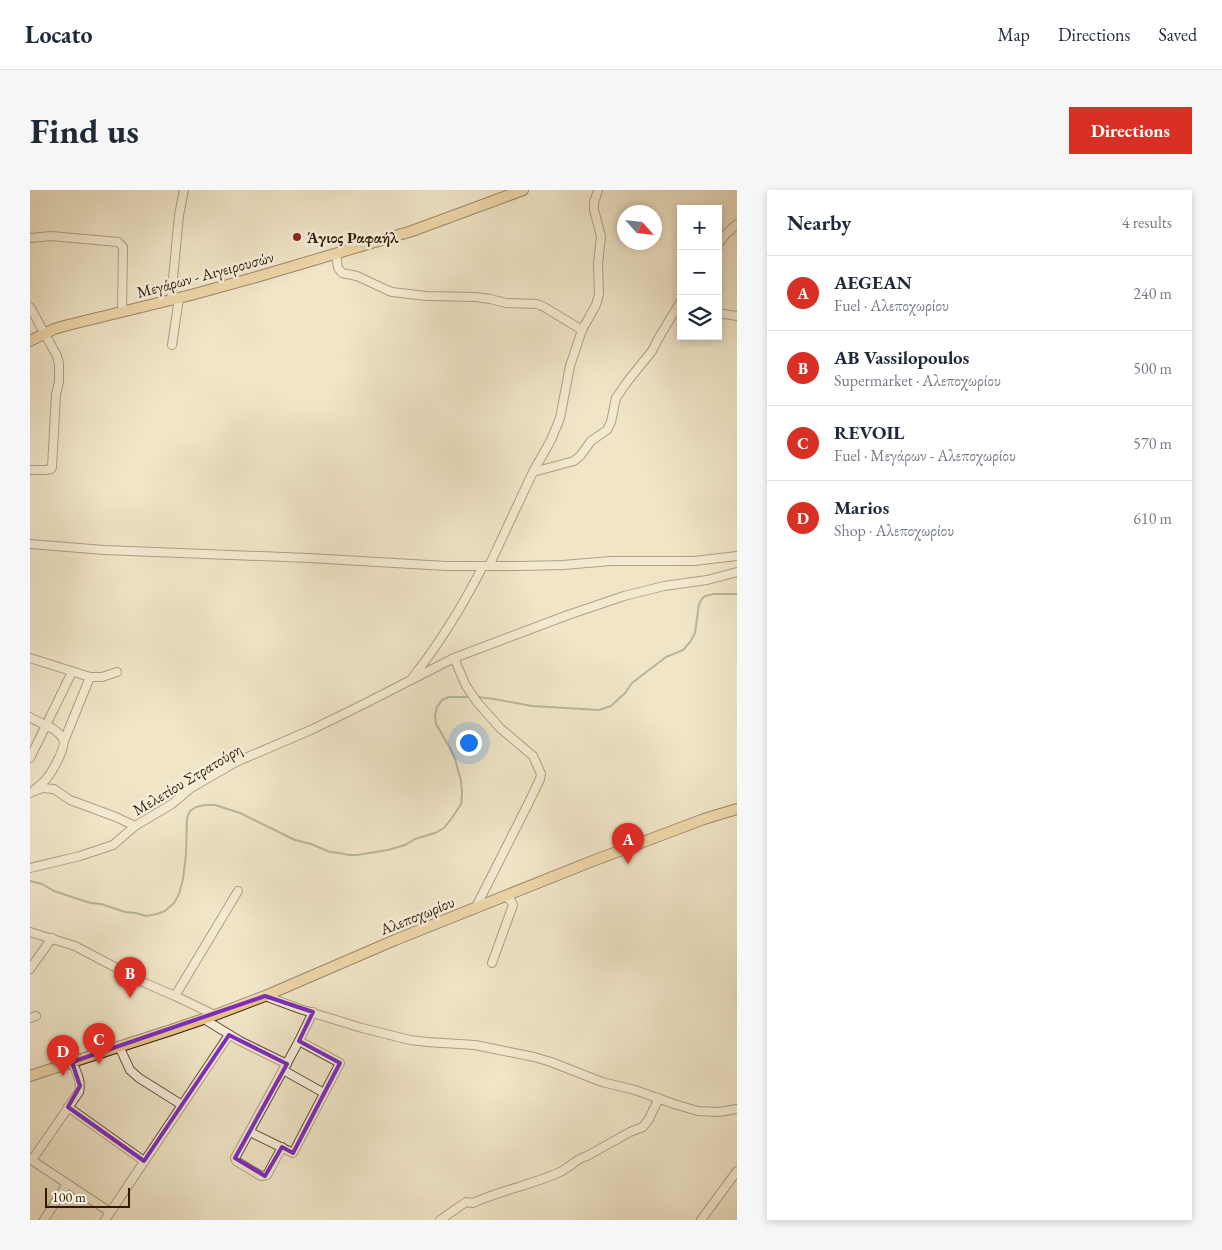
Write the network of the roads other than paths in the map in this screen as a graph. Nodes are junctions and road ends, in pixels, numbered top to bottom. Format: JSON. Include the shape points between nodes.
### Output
{"nodes":[{"id":1,"x":184,"y":190,"type":"edge"},
{"id":2,"x":523,"y":190,"type":"edge"},
{"id":3,"x":598,"y":190,"type":"edge"},
{"id":4,"x":737,"y":224,"type":"edge"},
{"id":5,"x":30,"y":238,"type":"edge"},
{"id":6,"x":722,"y":239,"type":"edge"},
{"id":7,"x":336,"y":253,"type":"junction"},
{"id":8,"x":175,"y":299,"type":"junction"},
{"id":9,"x":30,"y":307,"type":"edge"},
{"id":10,"x":677,"y":307,"type":"edge"},
{"id":11,"x":122,"y":311,"type":"junction"},
{"id":12,"x":722,"y":314,"type":"edge"},
{"id":13,"x":737,"y":316,"type":"edge"},
{"id":14,"x":582,"y":330,"type":"junction"},
{"id":15,"x":45,"y":334,"type":"junction"},
{"id":16,"x":30,"y":341,"type":"edge"},
{"id":17,"x":172,"y":345,"type":"dead end"},
{"id":18,"x":30,"y":470,"type":"edge"},
{"id":19,"x":533,"y":472,"type":"junction"},
{"id":20,"x":30,"y":544,"type":"edge"},
{"id":21,"x":737,"y":556,"type":"edge"},
{"id":22,"x":486,"y":566,"type":"junction"},
{"id":23,"x":737,"y":572,"type":"edge"},
{"id":24,"x":454,"y":658,"type":"junction"},
{"id":25,"x":32,"y":661,"type":"edge"},
{"id":26,"x":72,"y":672,"type":"junction"},
{"id":27,"x":117,"y":672,"type":"dead end"},
{"id":28,"x":90,"y":678,"type":"junction"},
{"id":29,"x":412,"y":679,"type":"junction"},
{"id":30,"x":30,"y":717,"type":"edge"},
{"id":31,"x":46,"y":726,"type":"junction"},
{"id":32,"x":64,"y":741,"type":"junction"},
{"id":33,"x":30,"y":758,"type":"edge"},
{"id":34,"x":31,"y":793,"type":"edge"},
{"id":35,"x":737,"y":809,"type":"edge"},
{"id":36,"x":135,"y":826,"type":"junction"},
{"id":37,"x":30,"y":868,"type":"edge"},
{"id":38,"x":238,"y":891,"type":"dead end"},
{"id":39,"x":505,"y":896,"type":"junction"},
{"id":40,"x":476,"y":907,"type":"junction"},
{"id":41,"x":30,"y":932,"type":"edge"},
{"id":42,"x":52,"y":938,"type":"junction"},
{"id":43,"x":492,"y":963,"type":"dead end"},
{"id":44,"x":30,"y":969,"type":"edge"},
{"id":45,"x":175,"y":996,"type":"junction"},
{"id":46,"x":265,"y":996,"type":"junction"},
{"id":47,"x":313,"y":1012,"type":"junction"},
{"id":48,"x":215,"y":1015,"type":"junction"},
{"id":49,"x":204,"y":1019,"type":"junction"},
{"id":50,"x":229,"y":1035,"type":"junction"},
{"id":51,"x":299,"y":1041,"type":"junction"},
{"id":52,"x":119,"y":1046,"type":"junction"},
{"id":53,"x":72,"y":1062,"type":"junction"},
{"id":54,"x":285,"y":1067,"type":"junction"},
{"id":55,"x":30,"y":1076,"type":"edge"},
{"id":56,"x":324,"y":1093,"type":"junction"},
{"id":57,"x":659,"y":1098,"type":"junction"},
{"id":58,"x":182,"y":1105,"type":"junction"},
{"id":59,"x":68,"y":1107,"type":"junction"},
{"id":60,"x":737,"y":1109,"type":"edge"},
{"id":61,"x":250,"y":1132,"type":"junction"},
{"id":62,"x":282,"y":1147,"type":"junction"},
{"id":63,"x":144,"y":1161,"type":"junction"},
{"id":64,"x":32,"y":1162,"type":"edge"},
{"id":65,"x":737,"y":1171,"type":"edge"},
{"id":66,"x":67,"y":1184,"type":"junction"},
{"id":67,"x":110,"y":1212,"type":"junction"},
{"id":68,"x":44,"y":1220,"type":"edge"},
{"id":69,"x":105,"y":1220,"type":"edge"},
{"id":70,"x":440,"y":1220,"type":"edge"},
{"id":71,"x":702,"y":1220,"type":"edge"}],
"edges":[{"from":1,"to":8,"type":"street","via":[[179,215]]},
{"from":2,"to":7,"type":"main road","name":"Μεγάρων - Αιγειρουσών","via":[[438,222]]},
{"from":3,"to":14,"type":"street","via":[[594,210],[601,236],[598,264],[600,294]]},
{"from":4,"to":6,"type":"street"},
{"from":5,"to":11,"type":"street","via":[[51,236],[121,244]]},
{"from":7,"to":8,"type":"main road","name":"Μεγάρων - Αιγειρουσών"},
{"from":7,"to":14,"type":"street","via":[[342,273],[352,274],[387,290],[537,304]]},
{"from":8,"to":11,"type":"main road","name":"Μεγάρων - Αιγειρουσών"},
{"from":8,"to":17,"type":"street"},
{"from":9,"to":15,"type":"street"},
{"from":10,"to":19,"type":"street","via":[[652,351],[616,398],[612,422],[606,430],[574,461]]},
{"from":11,"to":15,"type":"main road","name":"Μεγάρων - Αιγειρουσών"},
{"from":12,"to":13,"type":"street"},
{"from":14,"to":19,"type":"street","via":[[570,366],[560,418]]},
{"from":15,"to":16,"type":"main road","name":"Μεγάρων - Αιγειρουσών"},
{"from":15,"to":18,"type":"street","via":[[59,364],[53,465],[51,469]]},
{"from":19,"to":22,"type":"street"},
{"from":20,"to":22,"type":"street"},
{"from":21,"to":22,"type":"street","via":[[694,561]]},
{"from":22,"to":29,"type":"street"},
{"from":23,"to":24,"type":"street","name":"Μελετίου Στρατούρη","via":[[624,596]]},
{"from":24,"to":29,"type":"street","name":"Μελετίου Στρατούρη"},
{"from":24,"to":40,"type":"street","via":[[471,694],[505,732],[534,756],[540,774]]},
{"from":25,"to":26,"type":"street"},
{"from":26,"to":28,"type":"street"},
{"from":26,"to":31,"type":"street"},
{"from":27,"to":28,"type":"street"},
{"from":28,"to":32,"type":"street"},
{"from":29,"to":36,"type":"street","name":"Μελετίου Στρατούρη","via":[[321,725],[236,762]]},
{"from":30,"to":31,"type":"street"},
{"from":31,"to":32,"type":"street"},
{"from":31,"to":33,"type":"street"},
{"from":32,"to":34,"type":"street","via":[[47,779]]},
{"from":34,"to":36,"type":"street","via":[[42,788],[54,789],[70,800]]},
{"from":35,"to":39,"type":"main road","name":"Αλεποχωρίου","via":[[676,829]]},
{"from":36,"to":37,"type":"street","name":"Μελετίου Στρατούρη","via":[[108,847]]},
{"from":38,"to":45,"type":"street"},
{"from":39,"to":40,"type":"main road","name":"Αλεποχωρίου"},
{"from":39,"to":43,"type":"street","via":[[513,905]]},
{"from":40,"to":46,"type":"main road","name":"Αλεποχωρίου"},
{"from":41,"to":42,"type":"street"},
{"from":42,"to":44,"type":"street"},
{"from":42,"to":45,"type":"street","via":[[80,948]]},
{"from":45,"to":48,"type":"street"},
{"from":46,"to":47,"type":"street"},
{"from":46,"to":48,"type":"main road","name":"Αλεποχωρίου"},
{"from":47,"to":51,"type":"street"},
{"from":47,"to":57,"type":"street","via":[[410,1040],[466,1044],[523,1054]]},
{"from":48,"to":49,"type":"main road","name":"Αλεποχωρίου"},
{"from":49,"to":50,"type":"street"},
{"from":49,"to":52,"type":"main road","name":"Αλεποχωρίου"},
{"from":50,"to":54,"type":"street"},
{"from":50,"to":58,"type":"street"},
{"from":51,"to":54,"type":"street"},
{"from":51,"to":56,"type":"street","via":[[340,1063]]},
{"from":52,"to":53,"type":"main road","name":"Αλεποχωρίου"},
{"from":52,"to":58,"type":"street","via":[[130,1070]]},
{"from":53,"to":55,"type":"main road"},
{"from":53,"to":59,"type":"street","via":[[80,1086]]},
{"from":54,"to":56,"type":"street"},
{"from":54,"to":61,"type":"street"},
{"from":56,"to":62,"type":"street","via":[[293,1153]]},
{"from":57,"to":60,"type":"street","via":[[702,1112]]},
{"from":57,"to":70,"type":"street","via":[[644,1127],[580,1158],[560,1172],[473,1203],[466,1202]]},
{"from":58,"to":63,"type":"street"},
{"from":59,"to":63,"type":"street"},
{"from":59,"to":64,"type":"street"},
{"from":61,"to":62,"type":"street"},
{"from":61,"to":62,"type":"street","via":[[235,1158],[261,1176],[267,1175]]},
{"from":63,"to":67,"type":"street"},
{"from":64,"to":66,"type":"street"},
{"from":65,"to":71,"type":"street"},
{"from":66,"to":67,"type":"street"},
{"from":66,"to":68,"type":"street"},
{"from":67,"to":69,"type":"street"}]}
